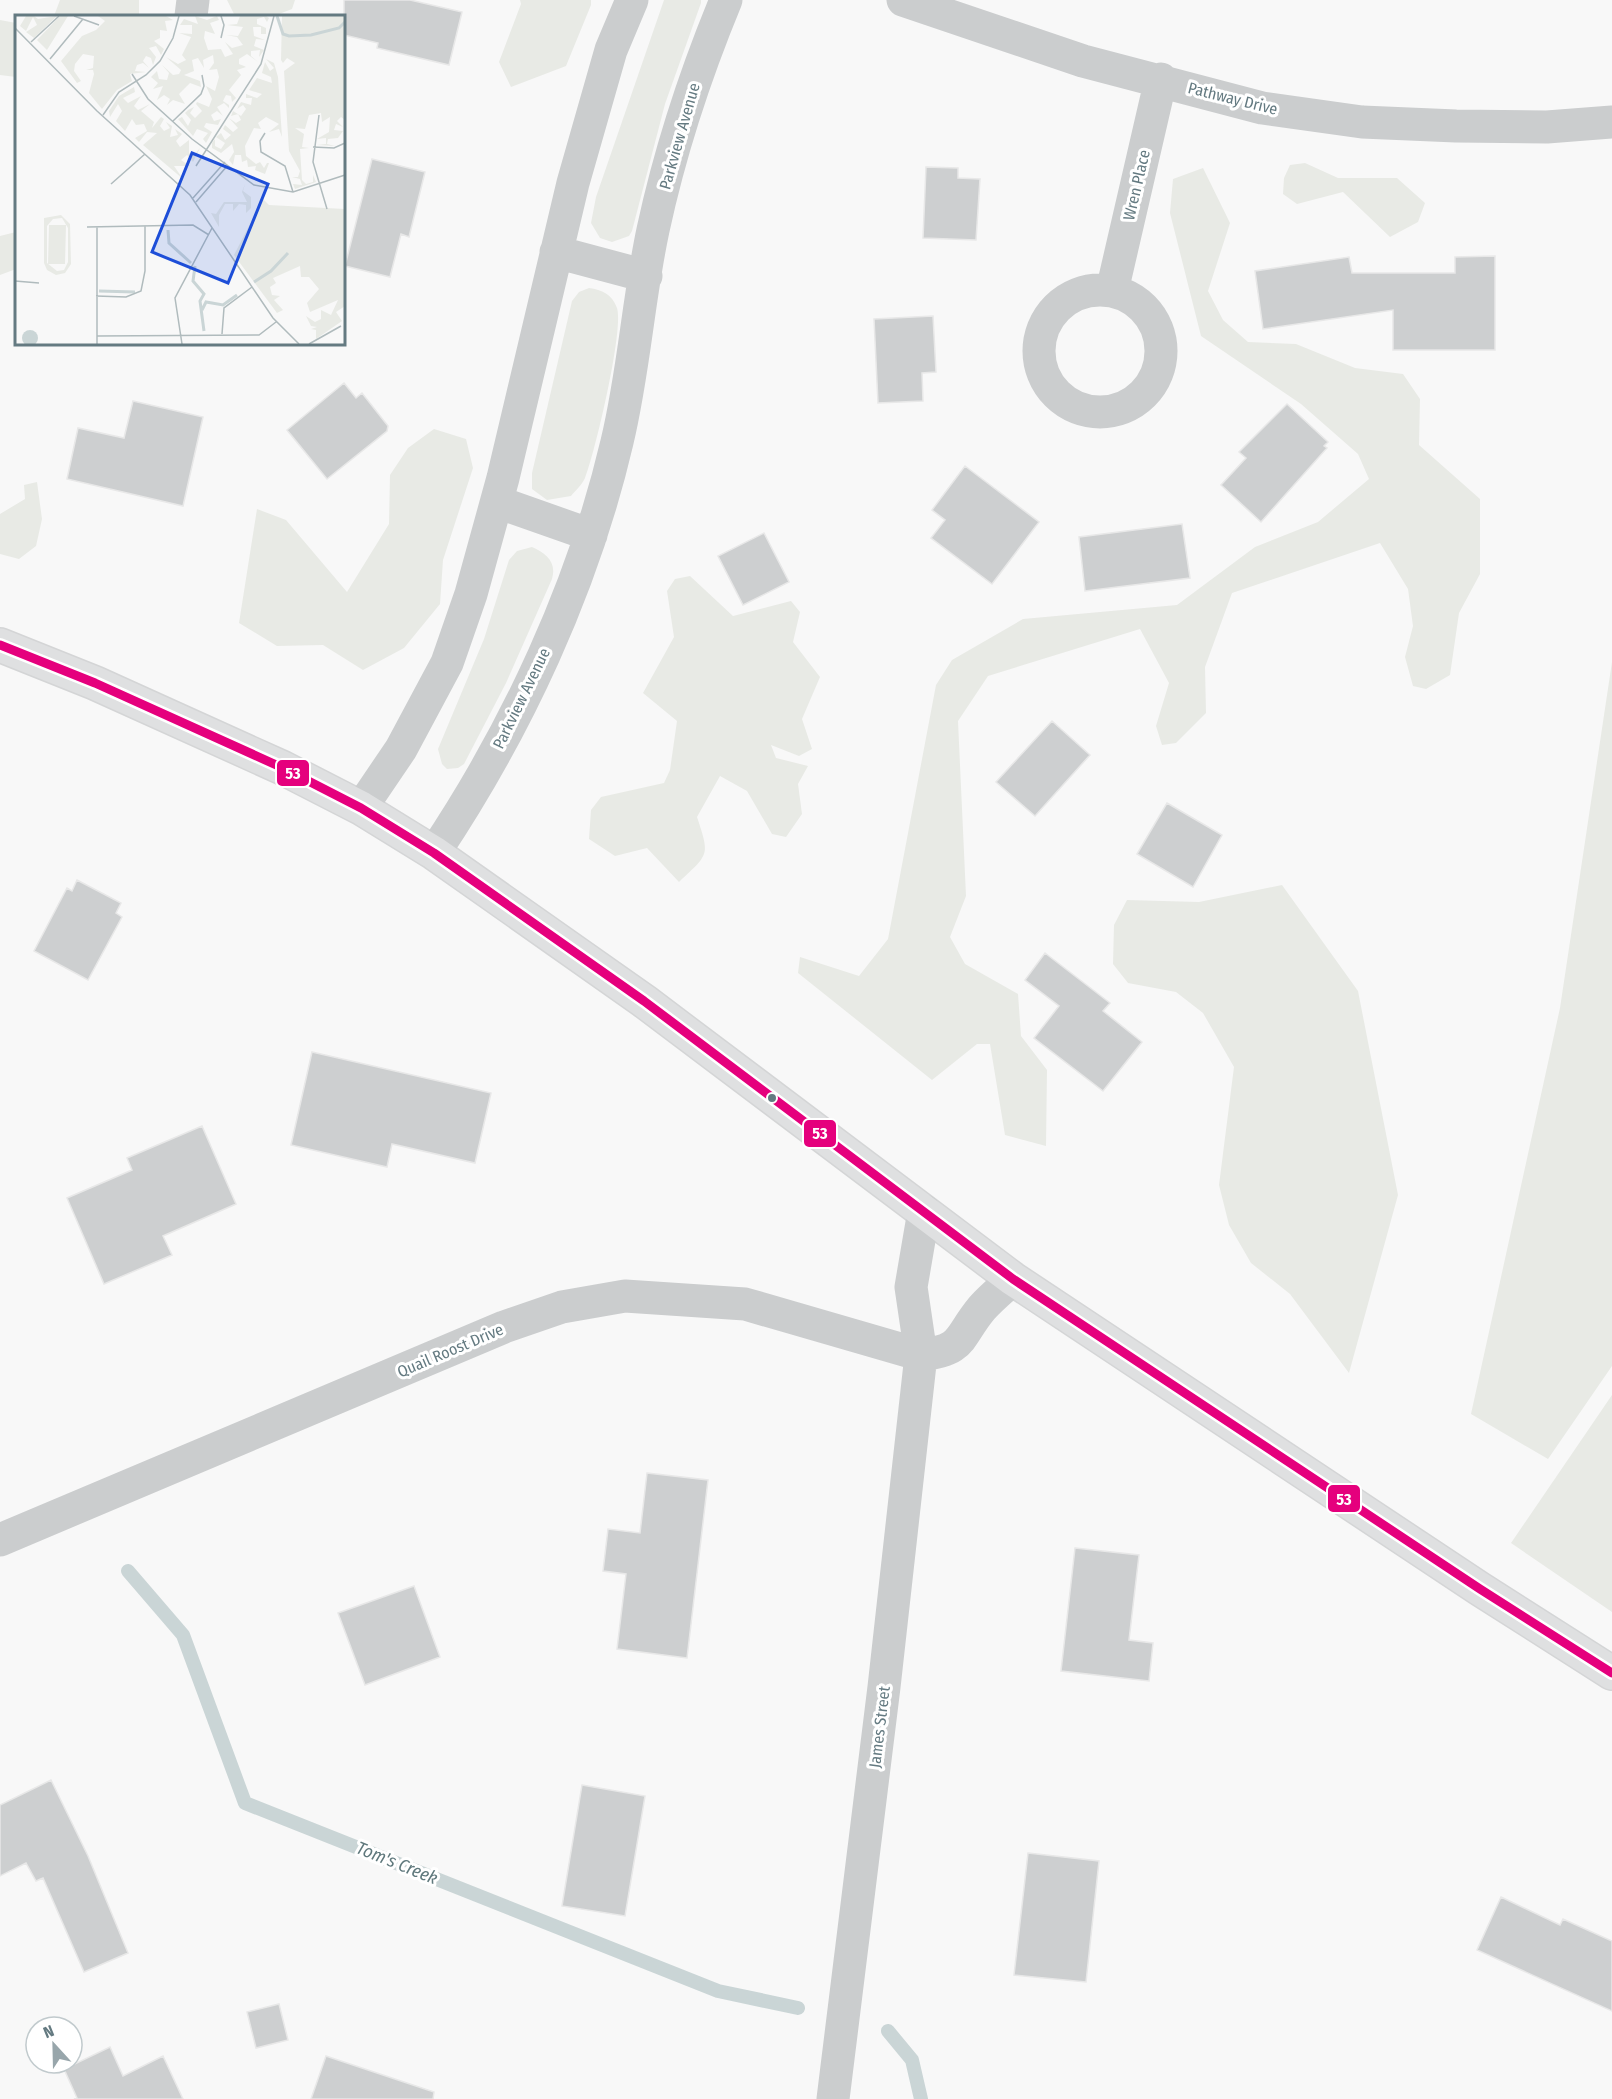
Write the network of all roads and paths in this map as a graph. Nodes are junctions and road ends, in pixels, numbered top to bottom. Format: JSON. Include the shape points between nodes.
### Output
{"nodes":[{"id":1,"x":193,"y":0,"type":"edge"},
{"id":2,"x":632,"y":0,"type":"edge"},
{"id":3,"x":726,"y":0,"type":"edge"},
{"id":4,"x":903,"y":0,"type":"edge"},
{"id":5,"x":191,"y":15,"type":"edge"},
{"id":6,"x":1161,"y":79,"type":"junction"},
{"id":7,"x":1612,"y":122,"type":"edge"},
{"id":8,"x":556,"y":252,"type":"junction"},
{"id":9,"x":646,"y":276,"type":"junction"},
{"id":10,"x":1112,"y":291,"type":"dead end"},
{"id":11,"x":497,"y":502,"type":"junction"},
{"id":12,"x":591,"y":535,"type":"junction"},
{"id":13,"x":0,"y":645,"type":"edge"},
{"id":14,"x":361,"y":808,"type":"junction"},
{"id":15,"x":434,"y":853,"type":"junction"},
{"id":16,"x":924,"y":1211,"type":"junction"},
{"id":17,"x":1013,"y":1279,"type":"junction"},
{"id":18,"x":921,"y":1354,"type":"junction"},
{"id":19,"x":0,"y":1540,"type":"edge"},
{"id":20,"x":1612,"y":1673,"type":"edge"},
{"id":21,"x":833,"y":2099,"type":"edge"}],
"edges":[{"from":1,"to":5,"type":"street"},
{"from":2,"to":8,"type":"street","via":[[611,50]]},
{"from":3,"to":9,"type":"street","name":"Parkview Avenue","via":[[687,100],[653,232]]},
{"from":4,"to":6,"type":"street","name":"Pathway Drive","via":[[1083,61]]},
{"from":6,"to":7,"type":"street","name":"Pathway Drive","via":[[1262,108],[1362,122],[1547,128]]},
{"from":6,"to":10,"type":"street","name":"Wren Place"},
{"from":8,"to":9,"type":"street"},
{"from":8,"to":11,"type":"street"},
{"from":9,"to":12,"type":"street","name":"Parkview Avenue","via":[[618,441]]},
{"from":11,"to":12,"type":"street"},
{"from":11,"to":14,"type":"street","via":[[447,663],[401,749]]},
{"from":12,"to":15,"type":"street","name":"Parkview Avenue","via":[[557,625],[515,711],[473,794]]},
{"from":13,"to":14,"type":"main road","via":[[211,734]]},
{"from":14,"to":15,"type":"main road"},
{"from":15,"to":16,"type":"main road","via":[[644,1001]]},
{"from":16,"to":17,"type":"main road"},
{"from":16,"to":18,"type":"street","name":"James Street","via":[[911,1287]]},
{"from":17,"to":18,"type":"street","via":[[983,1307],[959,1343],[944,1352]]},
{"from":17,"to":20,"type":"main road"},
{"from":18,"to":19,"type":"street","name":"Quail Roost Drive","via":[[745,1304],[625,1296],[562,1307],[504,1327]]},
{"from":18,"to":21,"type":"street","name":"James Street"}]}
